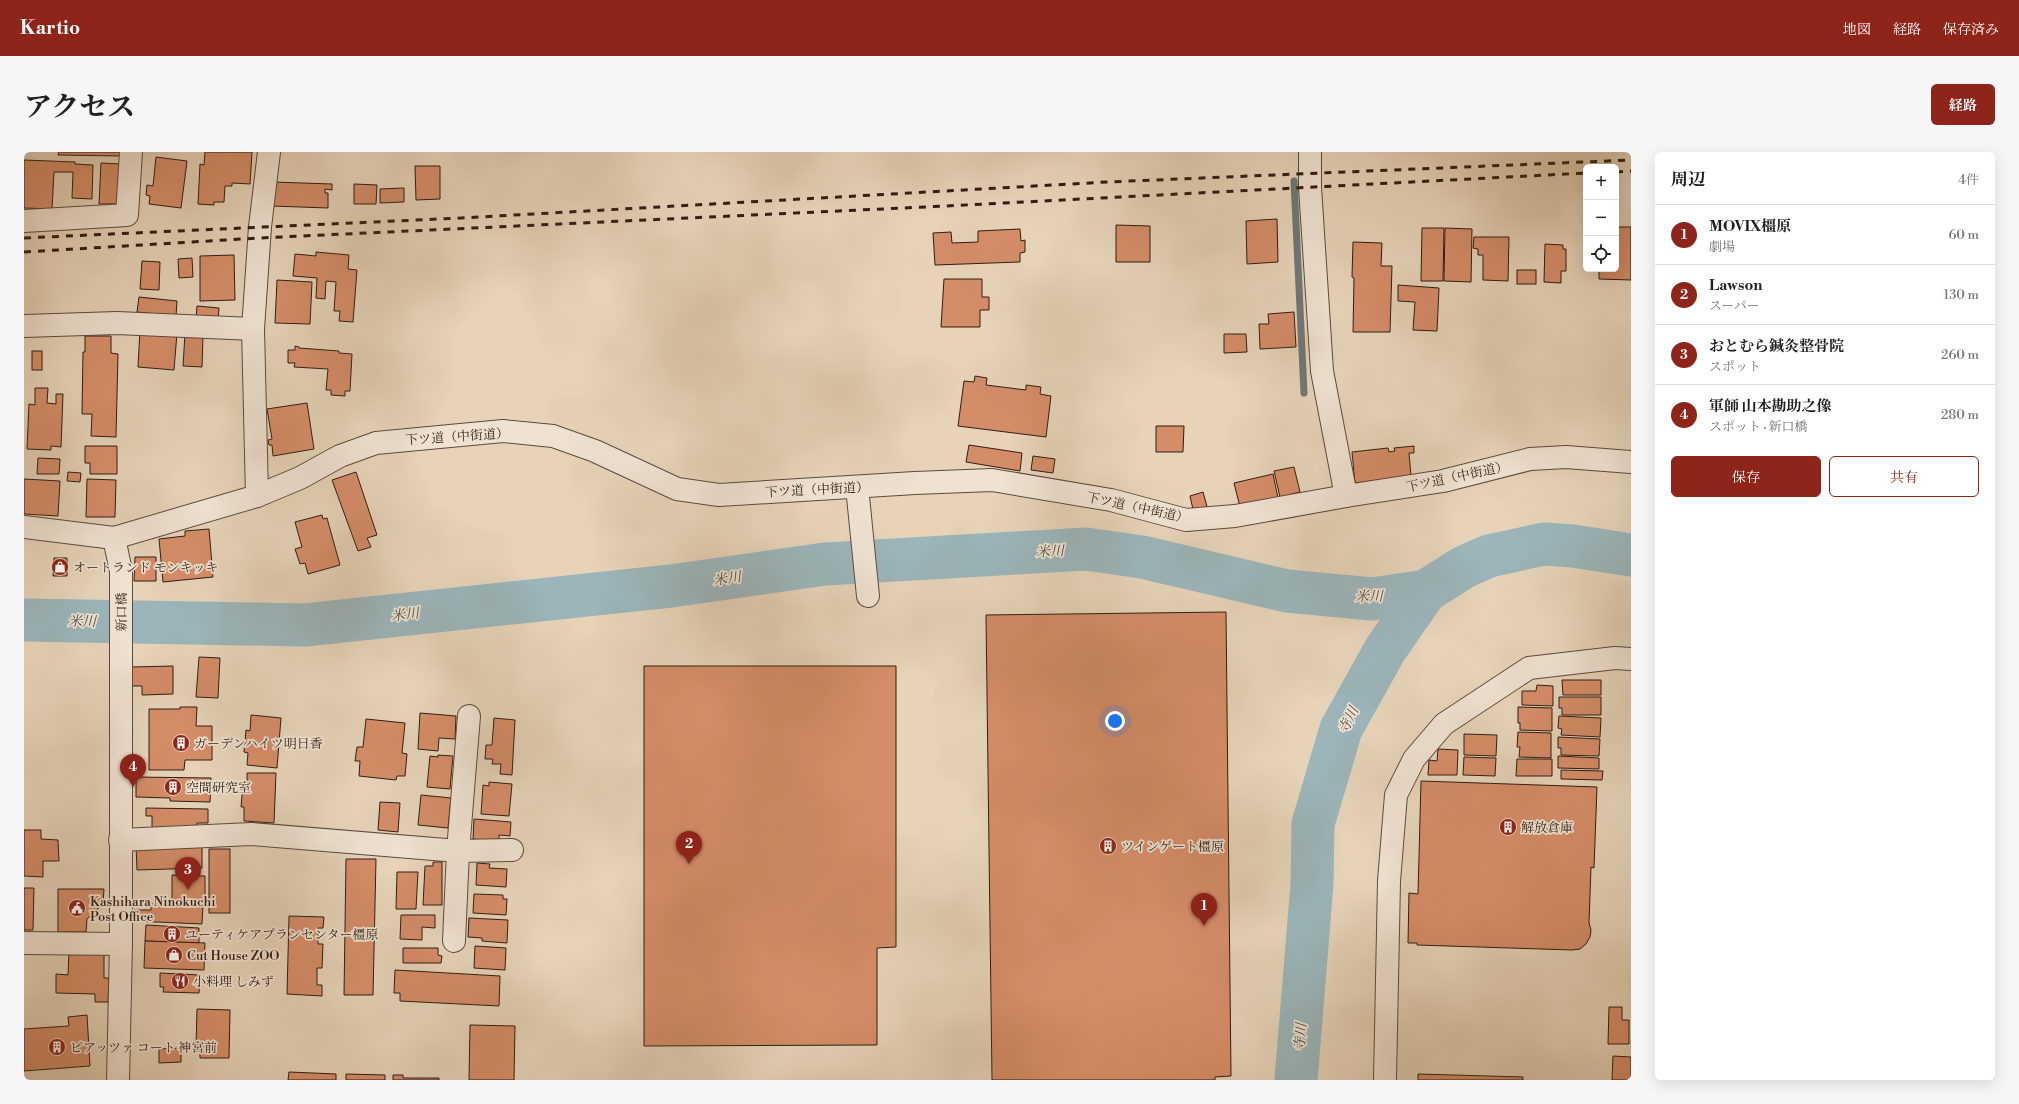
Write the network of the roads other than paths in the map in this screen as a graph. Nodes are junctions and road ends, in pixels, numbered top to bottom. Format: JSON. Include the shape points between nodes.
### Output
{"nodes":[{"id":1,"x":131,"y":152,"type":"edge"},
{"id":2,"x":269,"y":152,"type":"edge"},
{"id":3,"x":1310,"y":152,"type":"edge"},
{"id":4,"x":24,"y":221,"type":"edge"},
{"id":5,"x":24,"y":326,"type":"edge"},
{"id":6,"x":253,"y":329,"type":"junction"},
{"id":7,"x":1631,"y":462,"type":"edge"},
{"id":8,"x":857,"y":495,"type":"junction"},
{"id":9,"x":257,"y":496,"type":"junction"},
{"id":10,"x":1346,"y":496,"type":"junction"},
{"id":11,"x":24,"y":527,"type":"edge"},
{"id":12,"x":114,"y":538,"type":"junction"},
{"id":13,"x":868,"y":596,"type":"dead end"},
{"id":14,"x":1631,"y":659,"type":"edge"},
{"id":15,"x":469,"y":716,"type":"dead end"},
{"id":16,"x":120,"y":840,"type":"junction"},
{"id":17,"x":512,"y":850,"type":"dead end"},
{"id":18,"x":458,"y":851,"type":"junction"},
{"id":19,"x":454,"y":941,"type":"dead end"},
{"id":20,"x":24,"y":943,"type":"edge"},
{"id":21,"x":121,"y":944,"type":"junction"},
{"id":22,"x":118,"y":1080,"type":"edge"},
{"id":23,"x":1385,"y":1080,"type":"edge"}],
"edges":[{"from":1,"to":4,"type":"street","via":[[127,215]]},
{"from":2,"to":6,"type":"street","via":[[260,227]]},
{"from":3,"to":10,"type":"street","via":[[1322,371]]},
{"from":5,"to":6,"type":"street","via":[[117,323]]},
{"from":6,"to":9,"type":"street"},
{"from":7,"to":10,"type":"street","name":"下ツ道（中街道）","via":[[1566,457],[1530,460],[1443,481]]},
{"from":8,"to":9,"type":"street","name":"下ツ道（中街道）","via":[[719,495],[677,489],[594,451],[553,436],[503,431],[376,443],[340,456],[300,478]]},
{"from":8,"to":10,"type":"street","name":"下ツ道（中街道）","via":[[915,483],[992,480],[1111,500],[1186,520],[1235,516]]},
{"from":8,"to":13,"type":"street"},
{"from":9,"to":12,"type":"street","name":"下ツ道（中街道）"},
{"from":11,"to":12,"type":"street","name":"下ツ道（中街道）"},
{"from":12,"to":16,"type":"street","name":"新口橋","via":[[121,570]]},
{"from":14,"to":23,"type":"street","via":[[1615,658],[1529,668],[1444,724],[1414,759],[1396,795],[1389,881]]},
{"from":15,"to":18,"type":"street"},
{"from":16,"to":18,"type":"street","via":[[252,834]]},
{"from":16,"to":21,"type":"street","name":"新口橋"},
{"from":17,"to":18,"type":"street"},
{"from":18,"to":19,"type":"street"},
{"from":20,"to":21,"type":"street"},
{"from":21,"to":22,"type":"street","name":"新口橋"}]}
